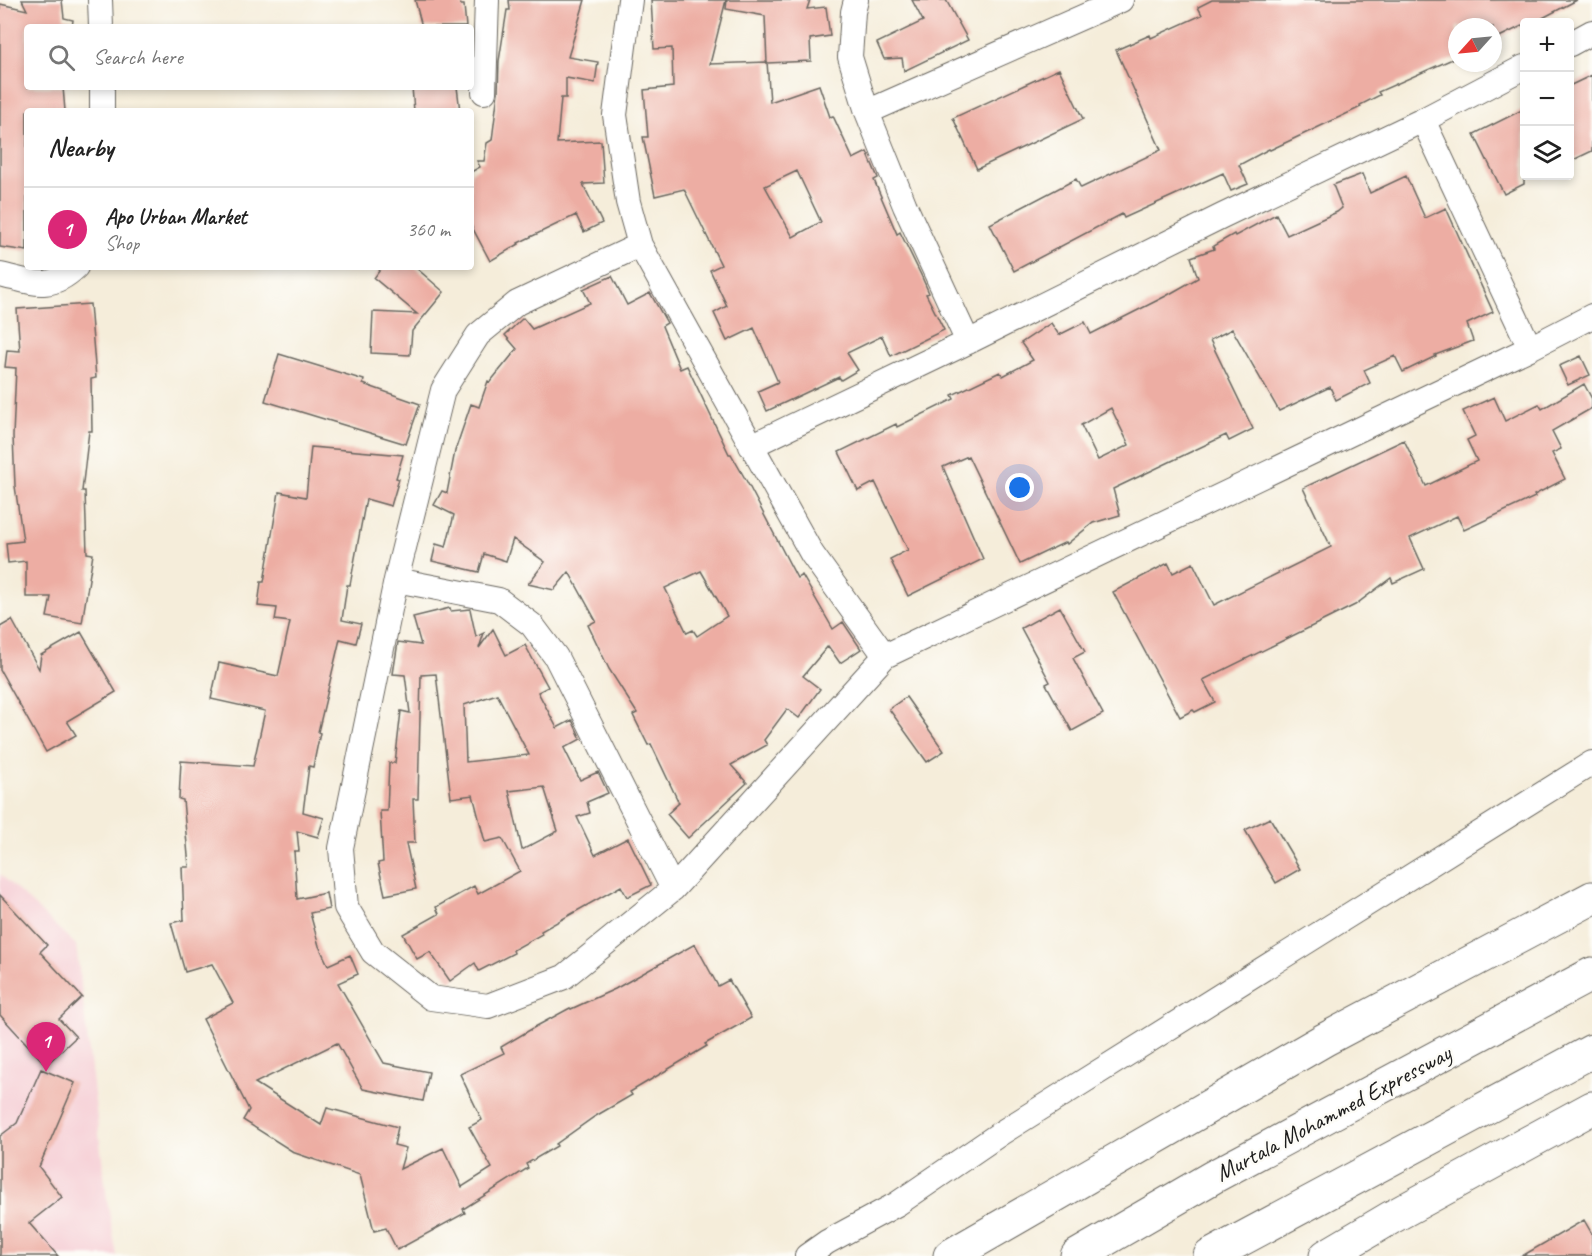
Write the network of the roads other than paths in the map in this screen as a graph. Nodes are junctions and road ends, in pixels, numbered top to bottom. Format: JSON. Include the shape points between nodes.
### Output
{"nodes":[{"id":1,"x":100,"y":0,"type":"edge"},
{"id":2,"x":487,"y":0,"type":"edge"},
{"id":3,"x":630,"y":0,"type":"edge"},
{"id":4,"x":856,"y":0,"type":"edge"},
{"id":5,"x":1121,"y":0,"type":"edge"},
{"id":6,"x":101,"y":24,"type":"edge"},
{"id":7,"x":1592,"y":32,"type":"edge"},
{"id":8,"x":1574,"y":41,"type":"edge"},
{"id":9,"x":1520,"y":70,"type":"edge"},
{"id":10,"x":102,"y":90,"type":"edge"},
{"id":11,"x":483,"y":92,"type":"dead end"},
{"id":12,"x":102,"y":108,"type":"edge"},
{"id":13,"x":867,"y":112,"type":"junction"},
{"id":14,"x":1423,"y":120,"type":"junction"},
{"id":15,"x":640,"y":245,"type":"junction"},
{"id":16,"x":73,"y":270,"type":"edge"},
{"id":17,"x":0,"y":275,"type":"edge"},
{"id":18,"x":1592,"y":316,"type":"edge"},
{"id":19,"x":968,"y":342,"type":"junction"},
{"id":20,"x":1530,"y":348,"type":"junction"},
{"id":21,"x":751,"y":446,"type":"junction"},
{"id":22,"x":396,"y":580,"type":"junction"},
{"id":23,"x":885,"y":656,"type":"junction"},
{"id":24,"x":1592,"y":764,"type":"edge"},
{"id":25,"x":673,"y":889,"type":"junction"},
{"id":26,"x":1592,"y":898,"type":"edge"},
{"id":27,"x":1592,"y":974,"type":"edge"},
{"id":28,"x":1592,"y":1051,"type":"edge"},
{"id":29,"x":1592,"y":1108,"type":"edge"},
{"id":30,"x":807,"y":1256,"type":"edge"},
{"id":31,"x":950,"y":1256,"type":"edge"},
{"id":32,"x":1077,"y":1256,"type":"edge"},
{"id":33,"x":1210,"y":1256,"type":"edge"},
{"id":34,"x":1326,"y":1256,"type":"edge"}],
"edges":[{"from":1,"to":6,"type":"street"},
{"from":2,"to":11,"type":"street"},
{"from":3,"to":15,"type":"street","via":[[615,115],[628,202]]},
{"from":4,"to":13,"type":"street","via":[[850,57]]},
{"from":5,"to":13,"type":"street"},
{"from":7,"to":8,"type":"street"},
{"from":9,"to":14,"type":"street"},
{"from":10,"to":12,"type":"street"},
{"from":13,"to":19,"type":"street","via":[[904,206]]},
{"from":14,"to":19,"type":"street"},
{"from":14,"to":20,"type":"street"},
{"from":15,"to":21,"type":"street"},
{"from":15,"to":22,"type":"street","via":[[518,303],[478,335],[443,390]]},
{"from":16,"to":17,"type":"street","via":[[65,278],[44,284]]},
{"from":18,"to":20,"type":"street"},
{"from":19,"to":21,"type":"street"},
{"from":20,"to":23,"type":"street"},
{"from":21,"to":23,"type":"street","via":[[812,554]]},
{"from":22,"to":25,"type":"street","via":[[499,600],[532,625],[556,657]]},
{"from":22,"to":25,"type":"street","via":[[341,848],[346,906],[373,952],[431,998],[489,1006],[564,976]]},
{"from":23,"to":25,"type":"street"},
{"from":24,"to":30,"type":"street","via":[[1001,1133],[897,1204]]},
{"from":26,"to":31,"type":"main road","via":[[1324,1040]]},
{"from":27,"to":32,"type":"main road","name":"Murtala Mohammed Expressway","via":[[1213,1178]]},
{"from":28,"to":33,"type":"main road"},
{"from":29,"to":34,"type":"main road"}]}
